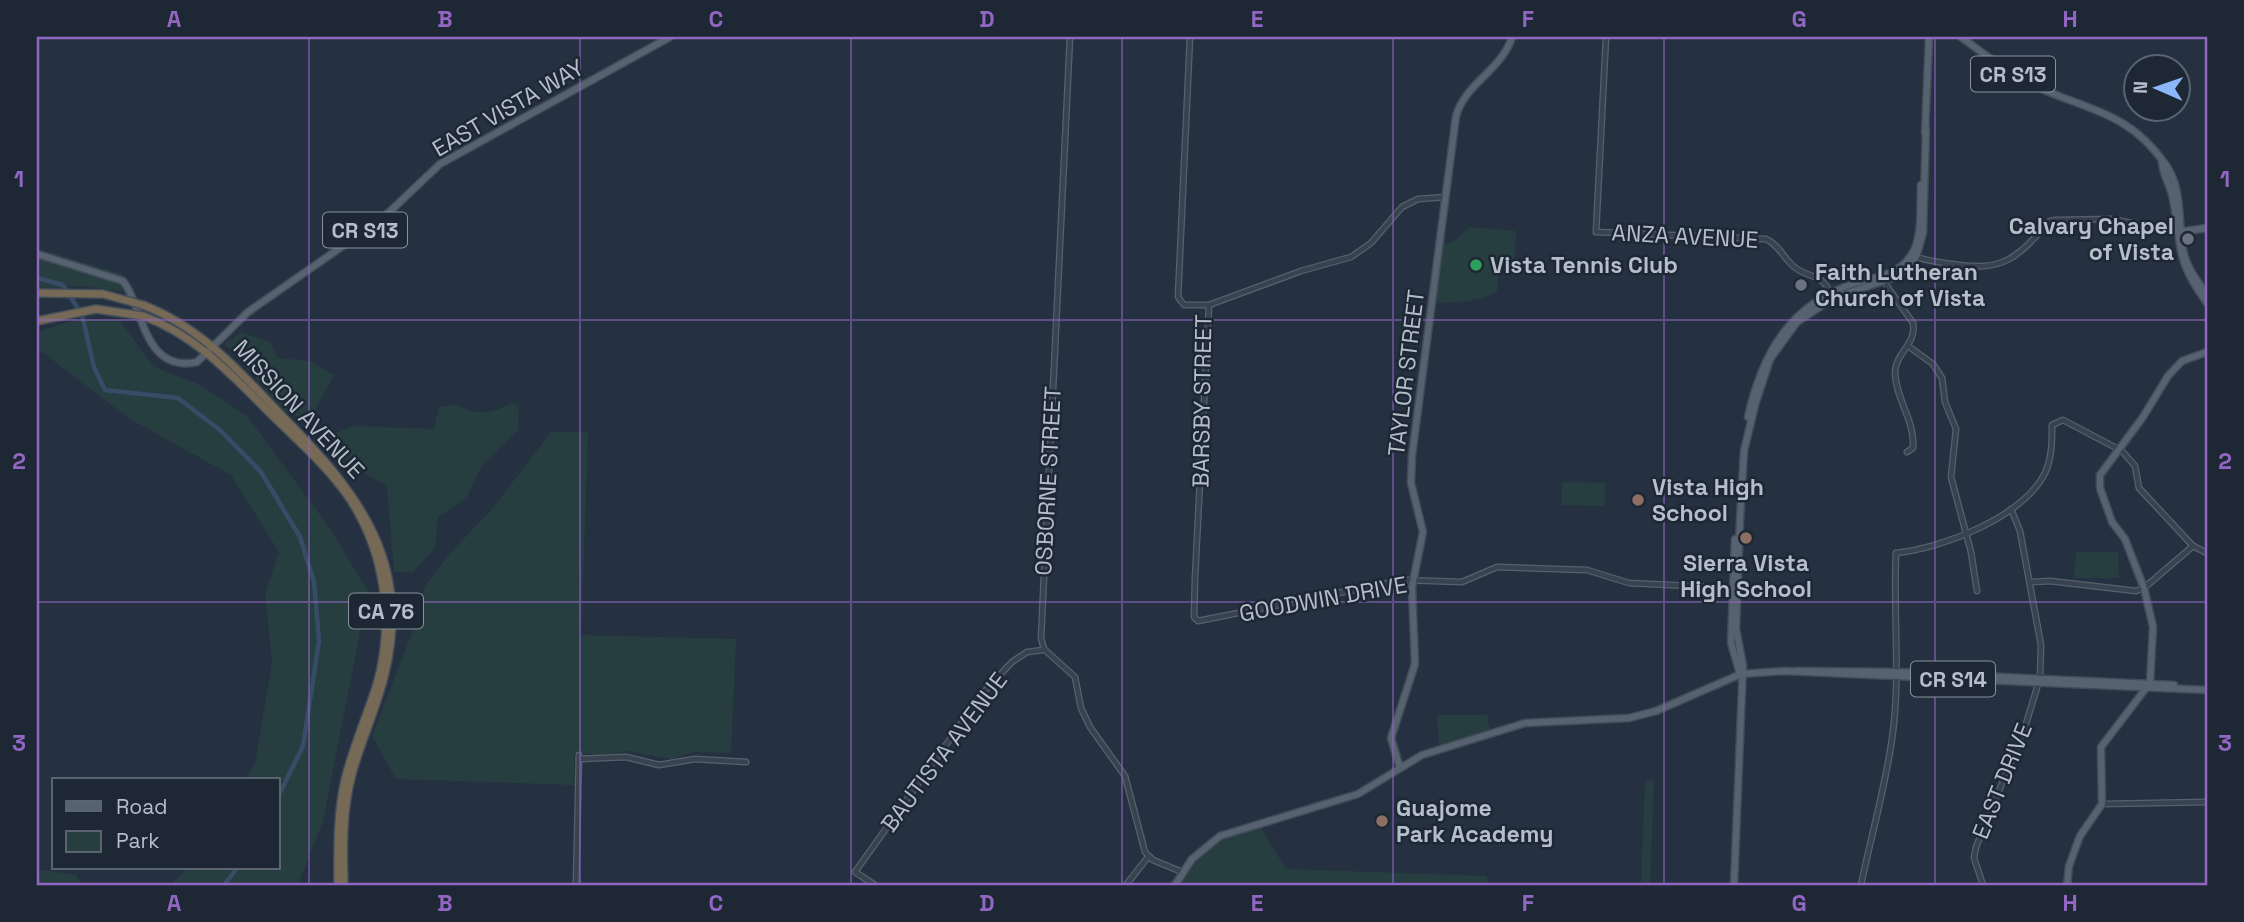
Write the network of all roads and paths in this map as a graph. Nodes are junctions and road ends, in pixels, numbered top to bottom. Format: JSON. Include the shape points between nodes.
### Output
{"nodes":[{"id":1,"x":670,"y":37,"type":"edge"},
{"id":2,"x":1070,"y":37,"type":"edge"},
{"id":3,"x":1190,"y":37,"type":"edge"},
{"id":4,"x":1512,"y":37,"type":"edge"},
{"id":5,"x":1606,"y":37,"type":"edge"},
{"id":6,"x":1929,"y":37,"type":"edge"},
{"id":7,"x":1962,"y":37,"type":"edge"},
{"id":8,"x":1446,"y":197,"type":"junction"},
{"id":9,"x":2207,"y":228,"type":"edge"},
{"id":10,"x":2179,"y":232,"type":"junction"},
{"id":11,"x":37,"y":254,"type":"edge"},
{"id":12,"x":1914,"y":256,"type":"junction"},
{"id":13,"x":1883,"y":280,"type":"junction"},
{"id":14,"x":2192,"y":282,"type":"junction"},
{"id":15,"x":37,"y":293,"type":"edge"},
{"id":16,"x":1832,"y":295,"type":"junction"},
{"id":17,"x":2207,"y":296,"type":"edge"},
{"id":18,"x":2207,"y":303,"type":"edge"},
{"id":19,"x":1209,"y":305,"type":"junction"},
{"id":20,"x":37,"y":321,"type":"edge"},
{"id":21,"x":1908,"y":346,"type":"junction"},
{"id":22,"x":214,"y":347,"type":"junction"},
{"id":23,"x":2207,"y":352,"type":"edge"},
{"id":24,"x":209,"y":354,"type":"junction"},
{"id":25,"x":2118,"y":450,"type":"junction"},
{"id":26,"x":1907,"y":452,"type":"dead end"},
{"id":27,"x":2011,"y":509,"type":"junction"},
{"id":28,"x":1966,"y":533,"type":"junction"},
{"id":29,"x":2193,"y":546,"type":"junction"},
{"id":30,"x":2207,"y":553,"type":"edge"},
{"id":31,"x":1412,"y":581,"type":"junction"},
{"id":32,"x":2030,"y":582,"type":"junction"},
{"id":33,"x":1735,"y":588,"type":"junction"},
{"id":34,"x":2144,"y":588,"type":"junction"},
{"id":35,"x":1977,"y":591,"type":"dead end"},
{"id":36,"x":1196,"y":620,"type":"joint"},
{"id":37,"x":1045,"y":650,"type":"junction"},
{"id":38,"x":1857,"y":671,"type":"junction"},
{"id":39,"x":1824,"y":672,"type":"junction"},
{"id":40,"x":1741,"y":674,"type":"junction"},
{"id":41,"x":1895,"y":674,"type":"junction"},
{"id":42,"x":1844,"y":675,"type":"junction"},
{"id":43,"x":2040,"y":680,"type":"junction"},
{"id":44,"x":2149,"y":685,"type":"junction"},
{"id":45,"x":2207,"y":688,"type":"edge"},
{"id":46,"x":746,"y":762,"type":"dead end"},
{"id":47,"x":1400,"y":768,"type":"junction"},
{"id":48,"x":2207,"y":802,"type":"edge"},
{"id":49,"x":2102,"y":804,"type":"junction"},
{"id":50,"x":1148,"y":857,"type":"junction"},
{"id":51,"x":1182,"y":872,"type":"junction"},
{"id":52,"x":338,"y":885,"type":"edge"},
{"id":53,"x":344,"y":885,"type":"edge"},
{"id":54,"x":576,"y":885,"type":"edge"},
{"id":55,"x":875,"y":885,"type":"edge"},
{"id":56,"x":1126,"y":885,"type":"edge"},
{"id":57,"x":1175,"y":885,"type":"edge"},
{"id":58,"x":1734,"y":885,"type":"edge"},
{"id":59,"x":1860,"y":885,"type":"edge"},
{"id":60,"x":1983,"y":885,"type":"edge"},
{"id":61,"x":2067,"y":885,"type":"edge"}],
"edges":[{"from":1,"to":22,"type":"main road","name":"EAST VISTA WAY","number":"CR S13","via":[[440,164],[383,218],[248,312]]},
{"from":2,"to":37,"type":"street","name":"OSBORNE STREET","via":[[1042,603]]},
{"from":3,"to":19,"type":"street","name":"BARSBY STREET","via":[[1178,297],[1188,306]]},
{"from":4,"to":8,"type":"main road","name":"TAYLOR STREET","via":[[1501,61],[1469,90],[1460,105]]},
{"from":5,"to":16,"type":"street","name":"ANZA AVENUE","via":[[1596,232],[1766,239],[1796,268],[1824,280]]},
{"from":6,"to":12,"type":"main road"},
{"from":7,"to":10,"type":"main road","number":"CR S13","via":[[2030,84],[2129,125],[2162,161]]},
{"from":8,"to":19,"type":"street","via":[[1418,199],[1402,207],[1371,243],[1351,257]]},
{"from":8,"to":31,"type":"main road","name":"TAYLOR STREET","via":[[1412,456],[1411,483],[1423,533]]},
{"from":9,"to":10,"type":"main road"},
{"from":10,"to":12,"type":"street","via":[[2110,219],[2050,220],[2015,256],[1993,267]]},
{"from":10,"to":14,"type":"main road","via":[[2178,249]]},
{"from":10,"to":17,"type":"main road","number":"CR S13","via":[[2187,263]]},
{"from":11,"to":24,"type":"main road","via":[[123,281],[149,340],[174,361],[191,363]]},
{"from":12,"to":13,"type":"main road","via":[[1906,270]]},
{"from":13,"to":16,"type":"main road"},
{"from":13,"to":21,"type":"street","via":[[1913,323],[1914,337]]},
{"from":14,"to":17,"type":"main road"},
{"from":14,"to":18,"type":"main road"},
{"from":15,"to":22,"type":"highway","name":"MISSION AVENUE","number":"CA 76","bridge":true,"via":[[96,293],[143,305]]},
{"from":16,"to":33,"type":"main road","via":[[1797,322],[1778,345],[1765,372],[1745,451]]},
{"from":19,"to":36,"type":"street","name":"BARSBY STREET"},
{"from":20,"to":24,"type":"highway","name":"MISSION AVENUE","number":"CA 76","bridge":true,"via":[[96,309],[143,316],[178,332]]},
{"from":21,"to":26,"type":"street","via":[[1895,375],[1913,427],[1913,447]]},
{"from":21,"to":28,"type":"street","via":[[1933,364],[1942,378],[1957,437],[1951,471]]},
{"from":22,"to":24,"type":"main road","name":"EAST VISTA WAY","number":"CR S13"},
{"from":22,"to":53,"type":"highway","name":"MISSION AVENUE","number":"CA 76","via":[[345,482],[368,520],[387,574],[389,653],[346,798]]},
{"from":23,"to":25,"type":"main road","via":[[2182,361],[2168,376]]},
{"from":24,"to":52,"type":"highway","name":"MISSION AVENUE","number":"CA 76","via":[[338,482],[366,529],[380,568],[386,611],[384,650],[343,790]]},
{"from":25,"to":27,"type":"street","via":[[2057,421],[2052,425],[2044,475]]},
{"from":25,"to":29,"type":"street","via":[[2135,466],[2139,488]]},
{"from":25,"to":34,"type":"main road","via":[[2100,475],[2100,488]]},
{"from":27,"to":28,"type":"street"},
{"from":27,"to":32,"type":"street"},
{"from":28,"to":35,"type":"street"},
{"from":28,"to":41,"type":"street","via":[[1938,546],[1896,553]]},
{"from":29,"to":30,"type":"street"},
{"from":29,"to":34,"type":"street"},
{"from":31,"to":33,"type":"street","name":"GOODWIN DRIVE","via":[[1462,582],[1492,568],[1507,567],[1587,570],[1629,583]]},
{"from":31,"to":36,"type":"street","name":"GOODWIN DRIVE"},
{"from":31,"to":47,"type":"main road","name":"TAYLOR STREET","via":[[1415,664],[1391,738]]},
{"from":32,"to":34,"type":"street","via":[[2130,592]]},
{"from":32,"to":43,"type":"street","via":[[2041,645]]},
{"from":33,"to":40,"type":"main road"},
{"from":34,"to":44,"type":"main road","via":[[2153,627]]},
{"from":37,"to":50,"type":"street","via":[[1075,677],[1090,727],[1125,776]]},
{"from":37,"to":55,"type":"street","name":"BAUTISTA AVENUE","via":[[1019,657],[983,693],[855,872]]},
{"from":38,"to":39,"type":"main road","number":"CR S14"},
{"from":38,"to":41,"type":"main road","number":"CR S14"},
{"from":38,"to":42,"type":"main road"},
{"from":39,"to":40,"type":"main road","number":"CR S14"},
{"from":39,"to":42,"type":"main road","number":"CR S14"},
{"from":40,"to":47,"type":"main road","number":"CR S14","via":[[1649,713],[1525,723],[1422,755]]},
{"from":40,"to":58,"type":"main road"},
{"from":41,"to":42,"type":"main road","number":"CR S14"},
{"from":41,"to":43,"type":"main road","number":"CR S14"},
{"from":41,"to":59,"type":"street","via":[[1892,739]]},
{"from":43,"to":44,"type":"main road","number":"CR S14"},
{"from":43,"to":60,"type":"street","name":"EAST DRIVE","via":[[1976,847],[1974,858]]},
{"from":44,"to":45,"type":"main road","number":"CR S14"},
{"from":44,"to":49,"type":"main road","via":[[2101,747]]},
{"from":46,"to":54,"type":"street","via":[[695,759],[659,765],[626,757],[579,757]]},
{"from":47,"to":51,"type":"main road","number":"CR S14","via":[[1358,794],[1227,832],[1200,851]]},
{"from":48,"to":49,"type":"street"},
{"from":49,"to":61,"type":"main road","via":[[2080,836]]},
{"from":50,"to":51,"type":"street"},
{"from":50,"to":56,"type":"street"},
{"from":51,"to":57,"type":"main road","number":"CR S14"}]}
